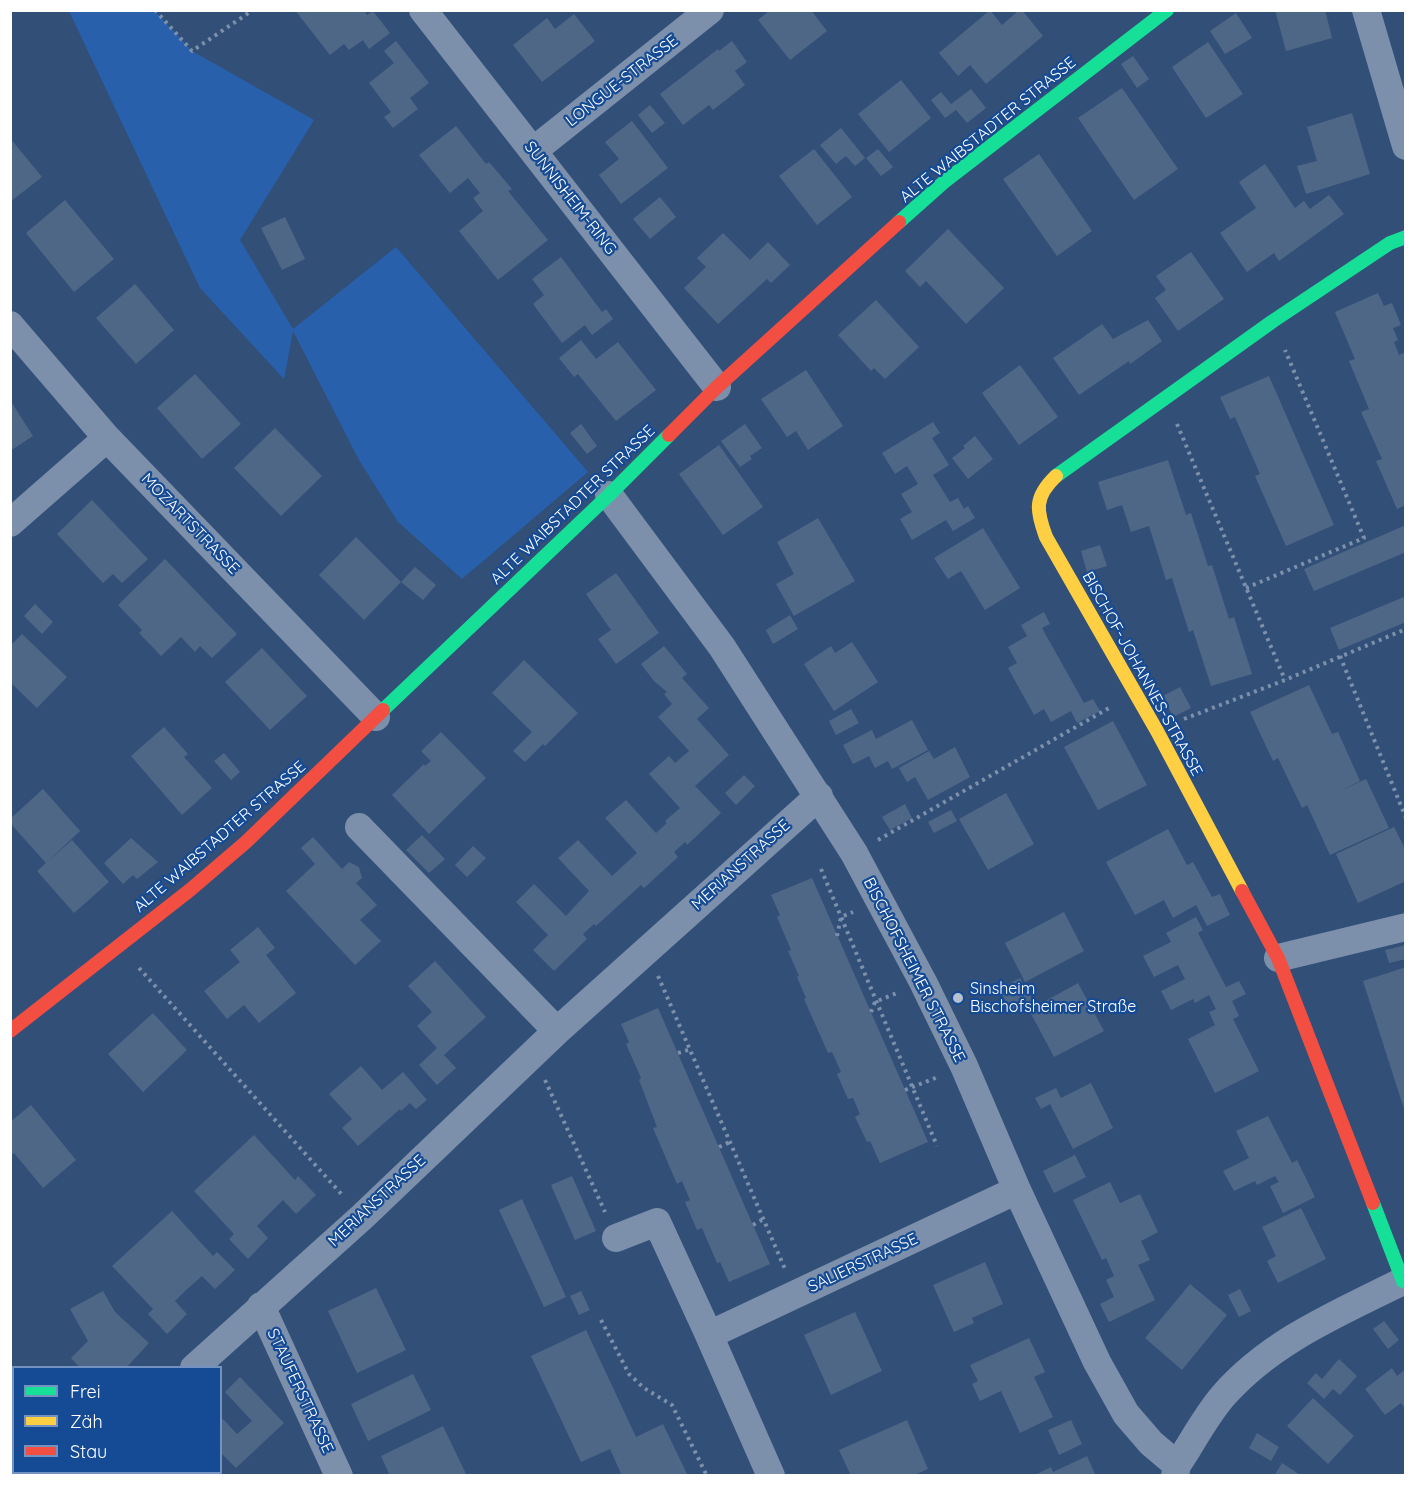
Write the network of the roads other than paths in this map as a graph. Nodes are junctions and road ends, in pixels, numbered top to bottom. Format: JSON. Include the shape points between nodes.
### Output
{"nodes":[{"id":1,"x":423,"y":10,"type":"edge"},
{"id":2,"x":710,"y":10,"type":"edge"},
{"id":3,"x":1167,"y":10,"type":"edge"},
{"id":4,"x":1366,"y":10,"type":"edge"},
{"id":5,"x":1406,"y":146,"type":"edge"},
{"id":6,"x":533,"y":151,"type":"junction"},
{"id":7,"x":1406,"y":237,"type":"edge"},
{"id":8,"x":10,"y":325,"type":"edge"},
{"id":9,"x":717,"y":387,"type":"junction"},
{"id":10,"x":106,"y":438,"type":"junction"},
{"id":11,"x":609,"y":495,"type":"junction"},
{"id":12,"x":10,"y":524,"type":"edge"},
{"id":13,"x":376,"y":717,"type":"junction"},
{"id":14,"x":819,"y":796,"type":"junction"},
{"id":15,"x":359,"y":827,"type":"dead end"},
{"id":16,"x":1406,"y":927,"type":"edge"},
{"id":17,"x":1278,"y":958,"type":"junction"},
{"id":18,"x":10,"y":1031,"type":"edge"},
{"id":19,"x":557,"y":1031,"type":"junction"},
{"id":20,"x":1017,"y":1190,"type":"junction"},
{"id":21,"x":616,"y":1238,"type":"road end"},
{"id":22,"x":1404,"y":1281,"type":"edge"},
{"id":23,"x":261,"y":1306,"type":"junction"},
{"id":24,"x":709,"y":1335,"type":"junction"},
{"id":25,"x":196,"y":1366,"type":"edge"},
{"id":26,"x":1176,"y":1470,"type":"edge"},
{"id":27,"x":339,"y":1476,"type":"edge"},
{"id":28,"x":771,"y":1476,"type":"edge"}],
"edges":[{"from":1,"to":6,"type":"street","name":"SUNNISHEIM-RING"},
{"from":2,"to":6,"type":"street","name":"LONGUE-STRASSE"},
{"from":3,"to":9,"type":"street","name":"ALTE WAIBSTADTER STRASSE","via":[[944,182]]},
{"from":4,"to":5,"type":"street"},
{"from":6,"to":9,"type":"street","name":"SUNNISHEIM-RING"},
{"from":7,"to":17,"type":"street","name":"BISCHOF-JOHANNES-STRASSE","via":[[1390,243],[1273,321],[1065,467],[1044,484],[1038,500],[1038,516],[1046,537],[1136,694]]},
{"from":8,"to":10,"type":"street","name":"MOZARTSTRASSE"},
{"from":9,"to":11,"type":"street","name":"ALTE WAIBSTADTER STRASSE"},
{"from":10,"to":12,"type":"street"},
{"from":10,"to":13,"type":"street","name":"MOZARTSTRASSE"},
{"from":11,"to":13,"type":"street","name":"ALTE WAIBSTADTER STRASSE"},
{"from":11,"to":14,"type":"street","name":"BISCHOFSHEIMER STRASSE","via":[[722,647]]},
{"from":13,"to":18,"type":"street","name":"ALTE WAIBSTADTER STRASSE","via":[[246,842]]},
{"from":14,"to":19,"type":"street","name":"MERIANSTRASSE"},
{"from":14,"to":20,"type":"street","name":"BISCHOFSHEIMER STRASSE","via":[[923,982]]},
{"from":15,"to":19,"type":"street"},
{"from":16,"to":17,"type":"street"},
{"from":17,"to":22,"type":"street","name":"BISCHOF-JOHANNES-STRASSE"},
{"from":19,"to":23,"type":"street","name":"MERIANSTRASSE","via":[[362,1217]]},
{"from":20,"to":24,"type":"street","name":"SALIERSTRASSE"},
{"from":20,"to":26,"type":"street","name":"BISCHOFSHEIMER STRASSE","via":[[1097,1362],[1126,1414]]},
{"from":21,"to":24,"type":"street","via":[[657,1222]]},
{"from":22,"to":26,"type":"street","via":[[1300,1333],[1257,1362],[1222,1397]]},
{"from":23,"to":25,"type":"street","name":"MERIANSTRASSE"},
{"from":23,"to":27,"type":"street","name":"STAUFERSTRASSE"},
{"from":24,"to":28,"type":"street"}]}
